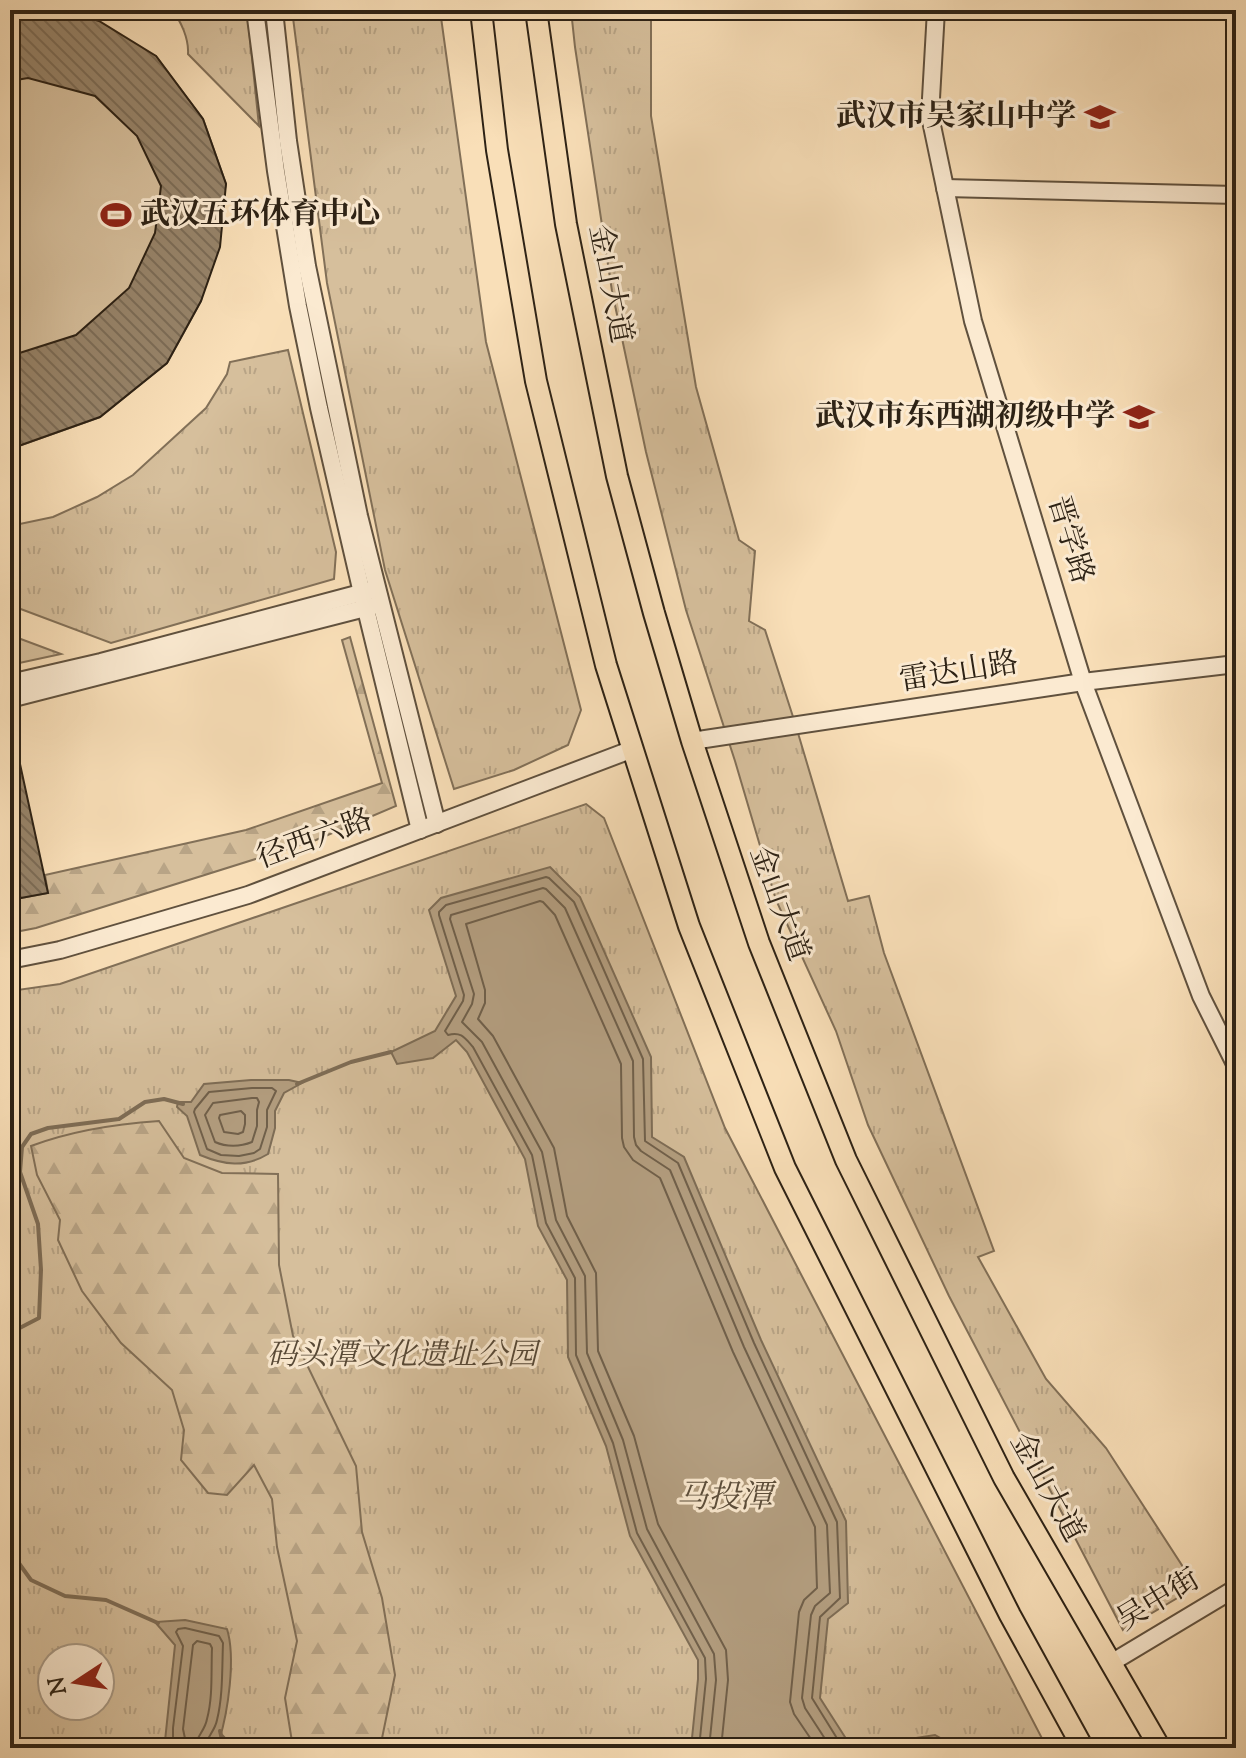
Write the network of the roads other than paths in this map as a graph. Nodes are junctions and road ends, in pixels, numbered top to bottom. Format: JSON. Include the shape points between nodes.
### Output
{"nodes":[{"id":1,"x":255,"y":10,"type":"edge"},
{"id":2,"x":274,"y":10,"type":"edge"},
{"id":3,"x":481,"y":10,"type":"edge"},
{"id":4,"x":536,"y":10,"type":"edge"},
{"id":5,"x":936,"y":10,"type":"edge"},
{"id":6,"x":945,"y":188,"type":"junction"},
{"id":7,"x":1236,"y":195,"type":"edge"},
{"id":8,"x":371,"y":598,"type":"junction"},
{"id":9,"x":1236,"y":664,"type":"edge"},
{"id":10,"x":1083,"y":682,"type":"junction"},
{"id":11,"x":10,"y":683,"type":"edge"},
{"id":12,"x":10,"y":699,"type":"edge"},
{"id":13,"x":692,"y":741,"type":"junction"},
{"id":14,"x":633,"y":749,"type":"junction"},
{"id":15,"x":437,"y":824,"type":"junction"},
{"id":16,"x":420,"y":830,"type":"junction"},
{"id":17,"x":10,"y":960,"type":"edge"},
{"id":18,"x":1236,"y":1066,"type":"edge"},
{"id":19,"x":1236,"y":1588,"type":"edge"},
{"id":20,"x":1111,"y":1663,"type":"junction"},
{"id":21,"x":1083,"y":1748,"type":"edge"},
{"id":22,"x":1160,"y":1748,"type":"edge"}],
"edges":[{"from":1,"to":8,"type":"street","via":[[298,306],[319,408]]},
{"from":2,"to":8,"type":"street","via":[[307,266]]},
{"from":3,"to":14,"type":"main road","via":[[497,150],[536,381],[606,665]]},
{"from":4,"to":13,"type":"main road","name":"金山大道","via":[[566,224],[617,476]]},
{"from":5,"to":6,"type":"street","name":"晋学路","via":[[930,116]]},
{"from":6,"to":7,"type":"street"},
{"from":6,"to":10,"type":"street","name":"晋学路","via":[[973,321]]},
{"from":8,"to":11,"type":"street"},
{"from":8,"to":12,"type":"street"},
{"from":8,"to":15,"type":"street"},
{"from":8,"to":16,"type":"street"},
{"from":9,"to":10,"type":"street","name":"雷达山路"},
{"from":10,"to":13,"type":"street","name":"雷达山路"},
{"from":10,"to":18,"type":"street","name":"晋学路","via":[[1201,996]]},
{"from":13,"to":20,"type":"main road","name":"金山大道","via":[[759,943],[846,1160],[1004,1478]]},
{"from":14,"to":15,"type":"street","name":"径西六路"},
{"from":14,"to":21,"type":"main road","via":[[689,926],[785,1168],[1010,1615]]},
{"from":15,"to":16,"type":"street","name":"径西六路"},
{"from":16,"to":17,"type":"street","name":"径西六路","via":[[248,895]]},
{"from":19,"to":20,"type":"street","name":"吴中街"},
{"from":20,"to":22,"type":"main road","name":"金山大道"}]}
